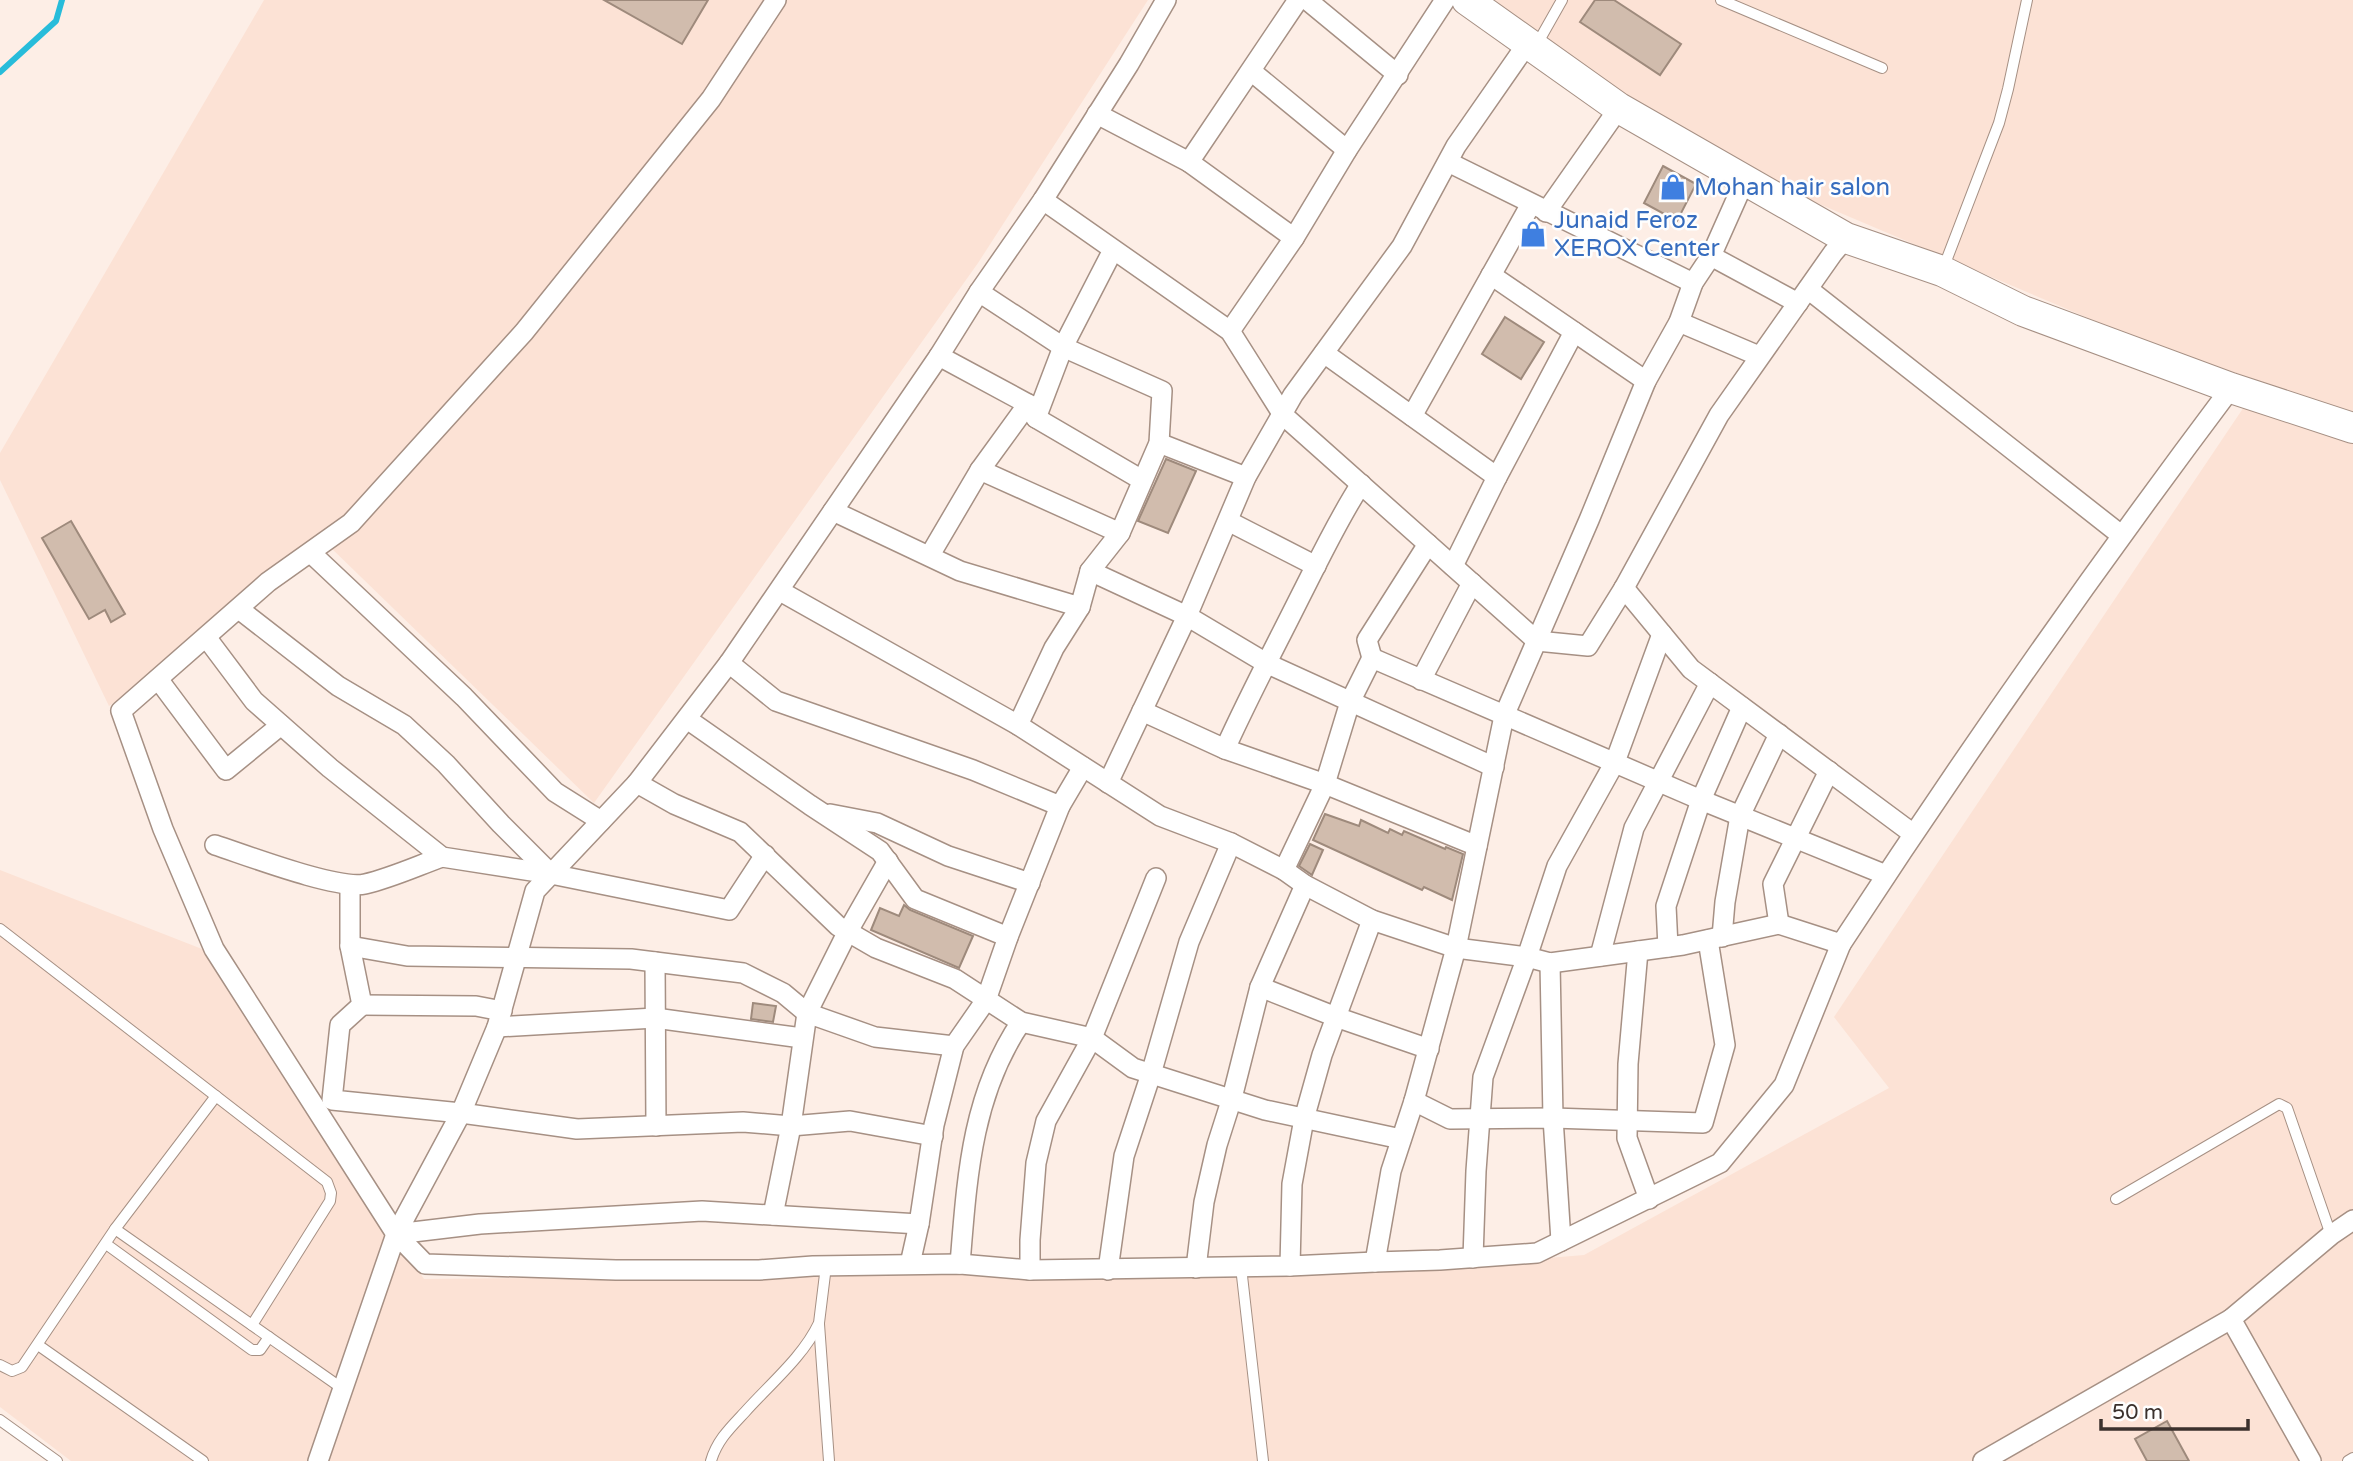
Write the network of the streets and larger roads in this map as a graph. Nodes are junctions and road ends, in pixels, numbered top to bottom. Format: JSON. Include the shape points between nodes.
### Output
{"nodes":[{"id":1,"x":776,"y":0,"type":"edge"},
{"id":2,"x":1166,"y":0,"type":"edge"},
{"id":3,"x":1298,"y":0,"type":"edge"},
{"id":4,"x":1307,"y":0,"type":"edge"},
{"id":5,"x":1445,"y":0,"type":"edge"},
{"id":6,"x":1467,"y":0,"type":"edge"},
{"id":7,"x":1530,"y":47,"type":"junction"},
{"id":8,"x":1251,"y":71,"type":"junction"},
{"id":9,"x":1398,"y":75,"type":"junction"},
{"id":10,"x":1619,"y":108,"type":"junction"},
{"id":11,"x":1097,"y":114,"type":"junction"},
{"id":12,"x":1347,"y":150,"type":"junction"},
{"id":13,"x":1189,"y":162,"type":"junction"},
{"id":14,"x":1448,"y":162,"type":"junction"},
{"id":15,"x":1744,"y":182,"type":"junction"},
{"id":16,"x":1043,"y":200,"type":"junction"},
{"id":17,"x":1539,"y":208,"type":"junction"},
{"id":18,"x":1294,"y":238,"type":"junction"},
{"id":19,"x":1846,"y":239,"type":"junction"},
{"id":20,"x":1112,"y":250,"type":"junction"},
{"id":21,"x":1711,"y":256,"type":"junction"},
{"id":22,"x":1491,"y":275,"type":"junction"},
{"id":23,"x":1693,"y":283,"type":"junction"},
{"id":24,"x":979,"y":292,"type":"junction"},
{"id":25,"x":1803,"y":296,"type":"junction"},
{"id":26,"x":1679,"y":322,"type":"junction"},
{"id":27,"x":1230,"y":331,"type":"junction"},
{"id":28,"x":1574,"y":332,"type":"junction"},
{"id":29,"x":1063,"y":347,"type":"junction"},
{"id":30,"x":1324,"y":353,"type":"junction"},
{"id":31,"x":939,"y":356,"type":"junction"},
{"id":32,"x":1759,"y":356,"type":"junction"},
{"id":33,"x":1646,"y":381,"type":"junction"},
{"id":34,"x":2231,"y":388,"type":"junction"},
{"id":35,"x":1032,"y":411,"type":"junction"},
{"id":36,"x":1283,"y":415,"type":"junction"},
{"id":37,"x":1412,"y":416,"type":"junction"},
{"id":38,"x":2353,"y":428,"type":"edge"},
{"id":39,"x":1158,"y":443,"type":"junction"},
{"id":40,"x":979,"y":470,"type":"junction"},
{"id":41,"x":1247,"y":477,"type":"junction"},
{"id":42,"x":1497,"y":477,"type":"junction"},
{"id":43,"x":1142,"y":480,"type":"junction"},
{"id":44,"x":1361,"y":484,"type":"junction"},
{"id":45,"x":833,"y":511,"type":"junction"},
{"id":46,"x":1228,"y":521,"type":"junction"},
{"id":47,"x":1120,"y":533,"type":"junction"},
{"id":48,"x":2121,"y":535,"type":"junction"},
{"id":49,"x":1428,"y":544,"type":"junction"},
{"id":50,"x":311,"y":553,"type":"junction"},
{"id":51,"x":930,"y":555,"type":"junction"},
{"id":52,"x":1316,"y":566,"type":"junction"},
{"id":53,"x":1453,"y":566,"type":"junction"},
{"id":54,"x":1090,"y":571,"type":"junction"},
{"id":55,"x":1472,"y":583,"type":"junction"},
{"id":56,"x":1624,"y":588,"type":"junction"},
{"id":57,"x":779,"y":591,"type":"junction"},
{"id":58,"x":1080,"y":607,"type":"junction"},
{"id":59,"x":239,"y":609,"type":"junction"},
{"id":60,"x":1187,"y":616,"type":"junction"},
{"id":61,"x":1662,"y":634,"type":"junction"},
{"id":62,"x":206,"y":637,"type":"junction"},
{"id":63,"x":1537,"y":640,"type":"junction"},
{"id":64,"x":1372,"y":658,"type":"junction"},
{"id":65,"x":729,"y":663,"type":"junction"},
{"id":66,"x":1266,"y":663,"type":"junction"},
{"id":67,"x":158,"y":679,"type":"junction"},
{"id":68,"x":1422,"y":680,"type":"junction"},
{"id":69,"x":1710,"y":683,"type":"junction"},
{"id":70,"x":1350,"y":702,"type":"junction"},
{"id":71,"x":1742,"y":707,"type":"junction"},
{"id":72,"x":1142,"y":711,"type":"junction"},
{"id":73,"x":1504,"y":716,"type":"junction"},
{"id":74,"x":687,"y":719,"type":"junction"},
{"id":75,"x":281,"y":725,"type":"junction"},
{"id":76,"x":1018,"y":725,"type":"junction"},
{"id":77,"x":1779,"y":734,"type":"junction"},
{"id":78,"x":1225,"y":749,"type":"junction"},
{"id":79,"x":1615,"y":762,"type":"junction"},
{"id":80,"x":1083,"y":767,"type":"junction"},
{"id":81,"x":1494,"y":767,"type":"junction"},
{"id":82,"x":1829,"y":771,"type":"junction"},
{"id":83,"x":1658,"y":781,"type":"junction"},
{"id":84,"x":637,"y":783,"type":"junction"},
{"id":85,"x":1108,"y":783,"type":"junction"},
{"id":86,"x":1325,"y":784,"type":"junction"},
{"id":87,"x":1701,"y":800,"type":"junction"},
{"id":88,"x":1060,"y":806,"type":"junction"},
{"id":89,"x":820,"y":811,"type":"junction"},
{"id":90,"x":1740,"y":816,"type":"junction"},
{"id":91,"x":601,"y":821,"type":"junction"},
{"id":92,"x":1912,"y":833,"type":"junction"},
{"id":93,"x":1795,"y":839,"type":"junction"},
{"id":94,"x":1231,"y":844,"type":"junction"},
{"id":95,"x":215,"y":845,"type":"dead end"},
{"id":96,"x":1477,"y":846,"type":"junction"},
{"id":97,"x":765,"y":855,"type":"junction"},
{"id":98,"x":442,"y":857,"type":"junction"},
{"id":99,"x":888,"y":861,"type":"junction"},
{"id":100,"x":1283,"y":870,"type":"junction"},
{"id":101,"x":551,"y":874,"type":"junction"},
{"id":102,"x":1886,"y":875,"type":"junction"},
{"id":103,"x":1156,"y":878,"type":"dead end"},
{"id":104,"x":1030,"y":883,"type":"junction"},
{"id":105,"x":350,"y":885,"type":"junction"},
{"id":106,"x":1304,"y":885,"type":"junction"},
{"id":107,"x":1372,"y":920,"type":"junction"},
{"id":108,"x":1779,"y":924,"type":"junction"},
{"id":109,"x":848,"y":932,"type":"junction"},
{"id":110,"x":1008,"y":937,"type":"junction"},
{"id":111,"x":1715,"y":938,"type":"junction"},
{"id":112,"x":1841,"y":944,"type":"junction"},
{"id":113,"x":350,"y":946,"type":"junction"},
{"id":114,"x":1668,"y":947,"type":"junction"},
{"id":115,"x":1456,"y":948,"type":"junction"},
{"id":116,"x":1638,"y":951,"type":"junction"},
{"id":117,"x":1600,"y":956,"type":"junction"},
{"id":118,"x":1527,"y":957,"type":"junction"},
{"id":119,"x":515,"y":958,"type":"junction"},
{"id":120,"x":655,"y":962,"type":"junction"},
{"id":121,"x":1550,"y":963,"type":"junction"},
{"id":122,"x":1260,"y":987,"type":"junction"},
{"id":123,"x":986,"y":1000,"type":"junction"},
{"id":124,"x":362,"y":1005,"type":"junction"},
{"id":125,"x":807,"y":1013,"type":"junction"},
{"id":126,"x":1336,"y":1017,"type":"junction"},
{"id":127,"x":656,"y":1018,"type":"junction"},
{"id":128,"x":500,"y":1019,"type":"junction"},
{"id":129,"x":1021,"y":1022,"type":"junction"},
{"id":130,"x":802,"y":1038,"type":"junction"},
{"id":131,"x":1091,"y":1038,"type":"junction"},
{"id":132,"x":954,"y":1046,"type":"junction"},
{"id":133,"x":1429,"y":1049,"type":"junction"},
{"id":134,"x":1151,"y":1073,"type":"junction"},
{"id":135,"x":1232,"y":1098,"type":"junction"},
{"id":136,"x":1414,"y":1101,"type":"junction"},
{"id":137,"x":461,"y":1113,"type":"junction"},
{"id":138,"x":1553,"y":1118,"type":"junction"},
{"id":139,"x":1304,"y":1119,"type":"junction"},
{"id":140,"x":1480,"y":1119,"type":"junction"},
{"id":141,"x":1628,"y":1121,"type":"junction"},
{"id":142,"x":656,"y":1126,"type":"junction"},
{"id":143,"x":791,"y":1126,"type":"junction"},
{"id":144,"x":933,"y":1136,"type":"junction"},
{"id":145,"x":1401,"y":1139,"type":"junction"},
{"id":146,"x":1649,"y":1199,"type":"junction"},
{"id":147,"x":773,"y":1215,"type":"junction"},
{"id":148,"x":2353,"y":1220,"type":"edge"},
{"id":149,"x":919,"y":1224,"type":"junction"},
{"id":150,"x":396,"y":1234,"type":"junction"},
{"id":151,"x":1561,"y":1241,"type":"junction"},
{"id":152,"x":1473,"y":1258,"type":"junction"},
{"id":153,"x":1376,"y":1262,"type":"junction"},
{"id":154,"x":910,"y":1264,"type":"junction"},
{"id":155,"x":960,"y":1264,"type":"junction"},
{"id":156,"x":1290,"y":1266,"type":"junction"},
{"id":157,"x":1196,"y":1268,"type":"junction"},
{"id":158,"x":1030,"y":1270,"type":"junction"},
{"id":159,"x":1108,"y":1270,"type":"junction"},
{"id":160,"x":2231,"y":1319,"type":"junction"},
{"id":161,"x":318,"y":1461,"type":"edge"},
{"id":162,"x":1983,"y":1461,"type":"edge"},
{"id":163,"x":2311,"y":1461,"type":"edge"}],
"edges":[{"from":1,"to":50,"type":"street","via":[[711,99],[524,332],[351,523]]},
{"from":2,"to":11,"type":"street"},
{"from":3,"to":8,"type":"street"},
{"from":4,"to":9,"type":"street"},
{"from":5,"to":9,"type":"street"},
{"from":6,"to":7,"type":"main road"},
{"from":7,"to":10,"type":"main road"},
{"from":7,"to":14,"type":"street","via":[[1469,126]]},
{"from":8,"to":12,"type":"street"},
{"from":8,"to":13,"type":"street"},
{"from":9,"to":12,"type":"street"},
{"from":10,"to":15,"type":"main road"},
{"from":10,"to":17,"type":"street"},
{"from":11,"to":13,"type":"street"},
{"from":11,"to":16,"type":"street"},
{"from":12,"to":18,"type":"street"},
{"from":13,"to":18,"type":"street"},
{"from":14,"to":17,"type":"street"},
{"from":14,"to":30,"type":"street","via":[[1402,246]]},
{"from":15,"to":19,"type":"main road"},
{"from":15,"to":21,"type":"street"},
{"from":16,"to":20,"type":"street"},
{"from":16,"to":24,"type":"street"},
{"from":17,"to":22,"type":"street"},
{"from":17,"to":23,"type":"street"},
{"from":18,"to":27,"type":"street"},
{"from":19,"to":25,"type":"street"},
{"from":19,"to":34,"type":"main road","via":[[1942,271],[2023,311]]},
{"from":20,"to":27,"type":"street"},
{"from":20,"to":29,"type":"street"},
{"from":21,"to":23,"type":"street"},
{"from":21,"to":25,"type":"street"},
{"from":22,"to":28,"type":"street"},
{"from":22,"to":37,"type":"street"},
{"from":23,"to":26,"type":"street"},
{"from":24,"to":29,"type":"street"},
{"from":24,"to":31,"type":"street"},
{"from":25,"to":32,"type":"street"},
{"from":25,"to":48,"type":"street"},
{"from":26,"to":32,"type":"street"},
{"from":26,"to":33,"type":"street"},
{"from":27,"to":36,"type":"street"},
{"from":28,"to":33,"type":"street"},
{"from":28,"to":42,"type":"street"},
{"from":29,"to":35,"type":"street"},
{"from":29,"to":39,"type":"street","via":[[1162,391]]},
{"from":30,"to":36,"type":"street"},
{"from":30,"to":37,"type":"street"},
{"from":31,"to":35,"type":"street"},
{"from":31,"to":45,"type":"street"},
{"from":32,"to":56,"type":"street","via":[[1719,415]]},
{"from":33,"to":63,"type":"street"},
{"from":34,"to":38,"type":"main road"},
{"from":34,"to":48,"type":"street"},
{"from":35,"to":40,"type":"street"},
{"from":35,"to":43,"type":"street"},
{"from":36,"to":41,"type":"street"},
{"from":36,"to":44,"type":"street"},
{"from":37,"to":42,"type":"street"},
{"from":39,"to":41,"type":"street"},
{"from":39,"to":43,"type":"street"},
{"from":40,"to":47,"type":"street"},
{"from":40,"to":51,"type":"street"},
{"from":41,"to":46,"type":"street"},
{"from":42,"to":53,"type":"street"},
{"from":43,"to":47,"type":"street"},
{"from":44,"to":49,"type":"street"},
{"from":44,"to":52,"type":"street"},
{"from":45,"to":51,"type":"street"},
{"from":45,"to":57,"type":"street"},
{"from":46,"to":52,"type":"street"},
{"from":46,"to":60,"type":"street"},
{"from":47,"to":54,"type":"street"},
{"from":48,"to":92,"type":"street"},
{"from":49,"to":53,"type":"street"},
{"from":49,"to":64,"type":"street","via":[[1367,639]]},
{"from":50,"to":59,"type":"street","via":[[268,582]]},
{"from":50,"to":91,"type":"street","via":[[464,697],[555,792]]},
{"from":51,"to":58,"type":"street","via":[[960,571]]},
{"from":52,"to":66,"type":"street"},
{"from":53,"to":55,"type":"street"},
{"from":54,"to":58,"type":"street"},
{"from":54,"to":60,"type":"street"},
{"from":55,"to":63,"type":"street"},
{"from":55,"to":68,"type":"street"},
{"from":56,"to":61,"type":"street"},
{"from":56,"to":63,"type":"street","via":[[1588,646]]},
{"from":57,"to":65,"type":"street"},
{"from":57,"to":76,"type":"street"},
{"from":58,"to":76,"type":"street","via":[[1054,648]]},
{"from":59,"to":62,"type":"street"},
{"from":59,"to":101,"type":"street","via":[[338,687],[404,725]]},
{"from":60,"to":66,"type":"street"},
{"from":60,"to":72,"type":"street"},
{"from":61,"to":69,"type":"street"},
{"from":61,"to":79,"type":"street"},
{"from":62,"to":67,"type":"street"},
{"from":62,"to":75,"type":"street","via":[[254,701]]},
{"from":63,"to":73,"type":"street"},
{"from":64,"to":68,"type":"street"},
{"from":64,"to":70,"type":"street"},
{"from":65,"to":74,"type":"street"},
{"from":65,"to":88,"type":"street","via":[[776,701],[973,769]]},
{"from":66,"to":70,"type":"street"},
{"from":66,"to":78,"type":"street"},
{"from":67,"to":75,"type":"street","via":[[226,770]]},
{"from":67,"to":150,"type":"street","via":[[121,711],[163,829],[214,949]]},
{"from":68,"to":73,"type":"street"},
{"from":69,"to":71,"type":"street"},
{"from":69,"to":83,"type":"street"},
{"from":70,"to":81,"type":"street"},
{"from":70,"to":86,"type":"street"},
{"from":71,"to":77,"type":"street"},
{"from":71,"to":87,"type":"street"},
{"from":72,"to":78,"type":"street"},
{"from":72,"to":85,"type":"street"},
{"from":73,"to":79,"type":"street"},
{"from":73,"to":81,"type":"street"},
{"from":74,"to":84,"type":"street"},
{"from":74,"to":89,"type":"street"},
{"from":75,"to":98,"type":"street"},
{"from":76,"to":80,"type":"street"},
{"from":77,"to":82,"type":"street"},
{"from":77,"to":90,"type":"street"},
{"from":78,"to":86,"type":"street"},
{"from":79,"to":83,"type":"street"},
{"from":79,"to":118,"type":"street","via":[[1557,866]]},
{"from":80,"to":85,"type":"street"},
{"from":80,"to":88,"type":"street"},
{"from":81,"to":96,"type":"street"},
{"from":82,"to":92,"type":"street"},
{"from":82,"to":93,"type":"street"},
{"from":83,"to":87,"type":"street"},
{"from":83,"to":117,"type":"street","via":[[1634,828]]},
{"from":84,"to":91,"type":"street"},
{"from":84,"to":97,"type":"street","via":[[740,832]]},
{"from":85,"to":94,"type":"street","via":[[1160,816]]},
{"from":86,"to":96,"type":"street"},
{"from":86,"to":100,"type":"street"},
{"from":87,"to":90,"type":"street"},
{"from":87,"to":114,"type":"street","via":[[1666,906]]},
{"from":88,"to":104,"type":"street"},
{"from":89,"to":99,"type":"street"},
{"from":89,"to":104,"type":"street","via":[[877,823],[948,856]]},
{"from":90,"to":93,"type":"street"},
{"from":90,"to":111,"type":"street","via":[[1726,902]]},
{"from":91,"to":101,"type":"street"},
{"from":92,"to":102,"type":"street"},
{"from":93,"to":102,"type":"street"},
{"from":93,"to":108,"type":"street","via":[[1773,884]]},
{"from":94,"to":100,"type":"street"},
{"from":94,"to":134,"type":"street","via":[[1189,942]]},
{"from":95,"to":105,"type":"street"},
{"from":96,"to":115,"type":"street"},
{"from":97,"to":101,"type":"street","via":[[729,910]]},
{"from":97,"to":109,"type":"street"},
{"from":98,"to":101,"type":"street"},
{"from":98,"to":105,"type":"street"},
{"from":99,"to":109,"type":"street"},
{"from":99,"to":110,"type":"street","via":[[915,899]]},
{"from":100,"to":106,"type":"street"},
{"from":101,"to":119,"type":"street","via":[[535,891]]},
{"from":102,"to":112,"type":"street"},
{"from":103,"to":131,"type":"street"},
{"from":104,"to":110,"type":"street"},
{"from":105,"to":113,"type":"street"},
{"from":106,"to":107,"type":"street"},
{"from":106,"to":122,"type":"street"},
{"from":107,"to":115,"type":"street"},
{"from":107,"to":126,"type":"street"},
{"from":108,"to":111,"type":"street"},
{"from":108,"to":112,"type":"street"},
{"from":109,"to":123,"type":"street","via":[[955,979]]},
{"from":109,"to":125,"type":"street"},
{"from":110,"to":123,"type":"street"},
{"from":111,"to":114,"type":"street"},
{"from":111,"to":141,"type":"street","via":[[1726,1045],[1703,1123]]},
{"from":112,"to":146,"type":"street","via":[[1784,1085],[1720,1163]]},
{"from":113,"to":119,"type":"street","via":[[407,956]]},
{"from":113,"to":124,"type":"street"},
{"from":114,"to":116,"type":"street"},
{"from":115,"to":118,"type":"street"},
{"from":115,"to":133,"type":"street"},
{"from":116,"to":117,"type":"street"},
{"from":116,"to":141,"type":"street"},
{"from":117,"to":121,"type":"street"},
{"from":118,"to":121,"type":"street"},
{"from":118,"to":140,"type":"street","via":[[1483,1077]]},
{"from":119,"to":120,"type":"street"},
{"from":119,"to":128,"type":"street"},
{"from":120,"to":125,"type":"street","via":[[743,973],[783,993]]},
{"from":120,"to":127,"type":"street"},
{"from":121,"to":138,"type":"street"},
{"from":122,"to":126,"type":"street"},
{"from":122,"to":135,"type":"street"},
{"from":123,"to":129,"type":"street"},
{"from":123,"to":132,"type":"street"},
{"from":124,"to":128,"type":"street","via":[[477,1006]]},
{"from":124,"to":137,"type":"street","via":[[340,1025],[332,1100]]},
{"from":125,"to":130,"type":"street"},
{"from":125,"to":132,"type":"street","via":[[875,1037]]},
{"from":126,"to":133,"type":"street"},
{"from":126,"to":139,"type":"street"},
{"from":127,"to":128,"type":"street"},
{"from":127,"to":130,"type":"street"},
{"from":127,"to":142,"type":"street"},
{"from":128,"to":137,"type":"street"},
{"from":129,"to":131,"type":"street"},
{"from":129,"to":155,"type":"street","via":[[1007,1042],[981,1107],[968,1165]]},
{"from":130,"to":143,"type":"street"},
{"from":131,"to":134,"type":"street","via":[[1133,1068]]},
{"from":131,"to":158,"type":"street","via":[[1046,1121],[1036,1163]]},
{"from":132,"to":144,"type":"street"},
{"from":133,"to":136,"type":"street"},
{"from":134,"to":135,"type":"street"},
{"from":134,"to":159,"type":"street","via":[[1124,1156]]},
{"from":135,"to":139,"type":"street"},
{"from":135,"to":157,"type":"street","via":[[1204,1202]]},
{"from":136,"to":140,"type":"street","via":[[1450,1119]]},
{"from":136,"to":145,"type":"street"},
{"from":137,"to":142,"type":"street","via":[[577,1129]]},
{"from":137,"to":150,"type":"street"},
{"from":138,"to":140,"type":"street"},
{"from":138,"to":141,"type":"street"},
{"from":138,"to":151,"type":"street"},
{"from":139,"to":145,"type":"street"},
{"from":139,"to":156,"type":"street","via":[[1292,1184]]},
{"from":140,"to":152,"type":"street"},
{"from":141,"to":146,"type":"street","via":[[1627,1138]]},
{"from":142,"to":143,"type":"street","via":[[743,1122]]},
{"from":143,"to":144,"type":"street","via":[[850,1121]]},
{"from":143,"to":147,"type":"street"},
{"from":144,"to":149,"type":"street"},
{"from":145,"to":153,"type":"street"},
{"from":146,"to":151,"type":"street"},
{"from":147,"to":149,"type":"street"},
{"from":147,"to":150,"type":"street","via":[[702,1211],[480,1224]]},
{"from":148,"to":160,"type":"street"},
{"from":149,"to":154,"type":"street"},
{"from":150,"to":154,"type":"street","via":[[425,1264],[616,1270]]},
{"from":150,"to":161,"type":"street"},
{"from":151,"to":152,"type":"street","via":[[1537,1253]]},
{"from":152,"to":153,"type":"street"},
{"from":153,"to":156,"type":"street"},
{"from":154,"to":155,"type":"street"},
{"from":155,"to":158,"type":"street"},
{"from":156,"to":157,"type":"street"},
{"from":157,"to":159,"type":"street"},
{"from":158,"to":159,"type":"street"},
{"from":160,"to":162,"type":"street"},
{"from":160,"to":163,"type":"street"}]}
